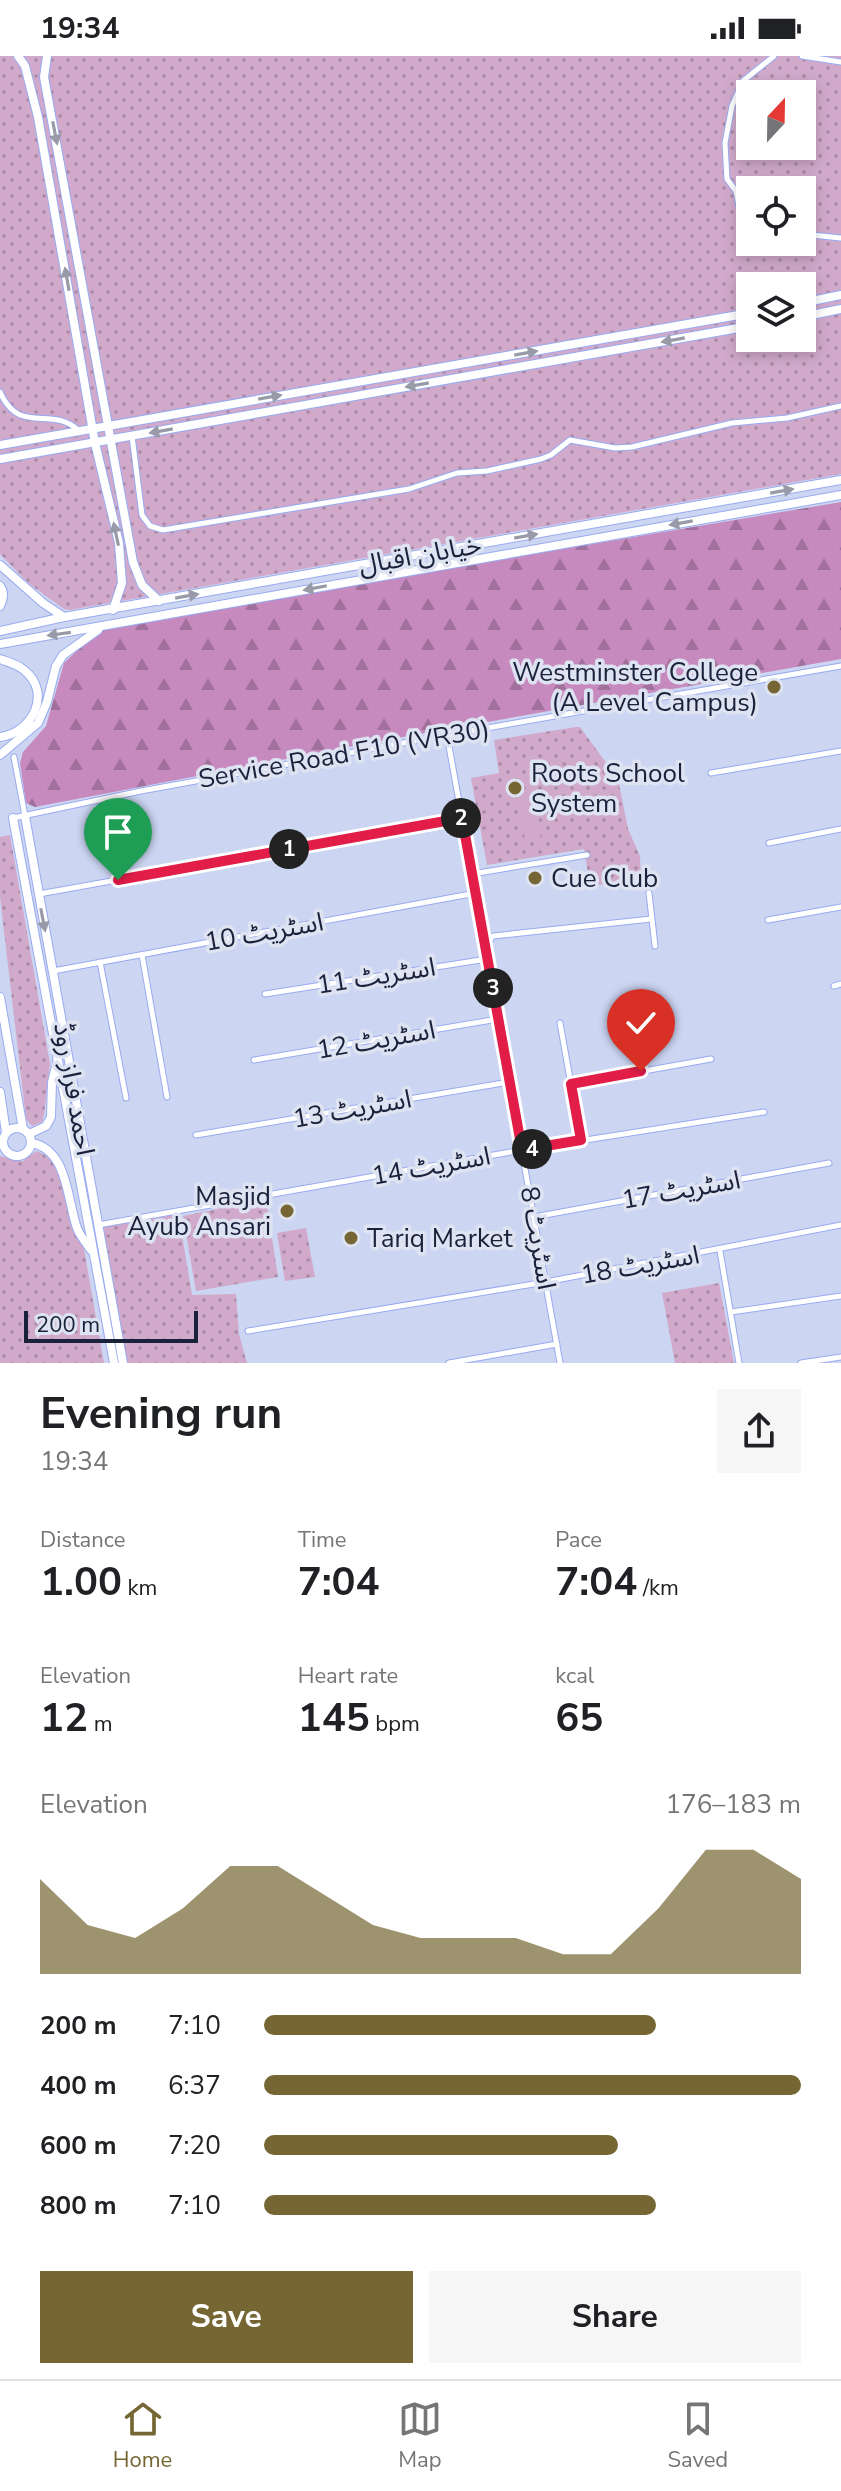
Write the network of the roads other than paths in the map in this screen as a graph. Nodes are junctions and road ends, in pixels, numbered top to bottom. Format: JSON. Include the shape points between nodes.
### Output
{"nodes":[{"id":1,"x":18,"y":56,"type":"edge"},
{"id":2,"x":47,"y":56,"type":"edge"},
{"id":3,"x":774,"y":56,"type":"edge"},
{"id":4,"x":802,"y":56,"type":"edge"},
{"id":5,"x":841,"y":62,"type":"edge"},
{"id":6,"x":736,"y":191,"type":"edge"},
{"id":7,"x":816,"y":235,"type":"edge"},
{"id":8,"x":841,"y":238,"type":"edge"},
{"id":9,"x":841,"y":295,"type":"edge"},
{"id":10,"x":816,"y":300,"type":"edge"},
{"id":11,"x":841,"y":309,"type":"edge"},
{"id":12,"x":816,"y":314,"type":"edge"},
{"id":13,"x":736,"y":315,"type":"edge"},
{"id":14,"x":736,"y":328,"type":"edge"},
{"id":15,"x":0,"y":392,"type":"edge"},
{"id":16,"x":841,"y":406,"type":"edge"},
{"id":17,"x":109,"y":425,"type":"junction"},
{"id":18,"x":93,"y":428,"type":"junction"},
{"id":19,"x":78,"y":431,"type":"junction"},
{"id":20,"x":132,"y":436,"type":"junction"},
{"id":21,"x":112,"y":440,"type":"junction"},
{"id":22,"x":95,"y":443,"type":"junction"},
{"id":23,"x":0,"y":445,"type":"edge"},
{"id":24,"x":0,"y":459,"type":"edge"},
{"id":25,"x":841,"y":480,"type":"edge"},
{"id":26,"x":841,"y":495,"type":"edge"},
{"id":27,"x":0,"y":565,"type":"edge"},
{"id":28,"x":0,"y":586,"type":"edge"},
{"id":29,"x":159,"y":601,"type":"junction"},
{"id":30,"x":0,"y":606,"type":"edge"},
{"id":31,"x":113,"y":610,"type":"junction"},
{"id":32,"x":64,"y":617,"type":"junction"},
{"id":33,"x":102,"y":627,"type":"junction"},
{"id":34,"x":0,"y":631,"type":"edge"},
{"id":35,"x":0,"y":644,"type":"edge"},
{"id":36,"x":0,"y":659,"type":"edge"},
{"id":37,"x":841,"y":666,"type":"edge"},
{"id":38,"x":447,"y":735,"type":"junction"},
{"id":39,"x":0,"y":737,"type":"edge"},
{"id":40,"x":841,"y":751,"type":"edge"},
{"id":41,"x":0,"y":755,"type":"edge"},
{"id":42,"x":14,"y":757,"type":"dead end"},
{"id":43,"x":711,"y":773,"type":"dead end"},
{"id":44,"x":25,"y":816,"type":"junction"},
{"id":45,"x":13,"y":818,"type":"joint"},
{"id":46,"x":462,"y":818,"type":"junction"},
{"id":47,"x":841,"y":829,"type":"edge"},
{"id":48,"x":769,"y":843,"type":"dead end"},
{"id":49,"x":587,"y":855,"type":"dead end"},
{"id":50,"x":472,"y":874,"type":"junction"},
{"id":51,"x":476,"y":893,"type":"junction"},
{"id":52,"x":649,"y":893,"type":"dead end"},
{"id":53,"x":38,"y":894,"type":"junction"},
{"id":54,"x":841,"y":907,"type":"edge"},
{"id":55,"x":651,"y":919,"type":"junction"},
{"id":56,"x":768,"y":920,"type":"dead end"},
{"id":57,"x":486,"y":946,"type":"junction"},
{"id":58,"x":655,"y":946,"type":"dead end"},
{"id":59,"x":142,"y":955,"type":"junction"},
{"id":60,"x":487,"y":959,"type":"junction"},
{"id":61,"x":100,"y":962,"type":"junction"},
{"id":62,"x":53,"y":971,"type":"junction"},
{"id":63,"x":265,"y":994,"type":"dead end"},
{"id":64,"x":0,"y":997,"type":"edge"},
{"id":65,"x":498,"y":1019,"type":"junction"},
{"id":66,"x":560,"y":1023,"type":"dead end"},
{"id":67,"x":58,"y":1057,"type":"junction"},
{"id":68,"x":711,"y":1059,"type":"dead end"},
{"id":69,"x":254,"y":1060,"type":"dead end"},
{"id":70,"x":509,"y":1082,"type":"junction"},
{"id":71,"x":571,"y":1084,"type":"junction"},
{"id":72,"x":0,"y":1092,"type":"edge"},
{"id":73,"x":167,"y":1097,"type":"dead end"},
{"id":74,"x":126,"y":1098,"type":"dead end"},
{"id":75,"x":764,"y":1112,"type":"dead end"},
{"id":76,"x":28,"y":1135,"type":"junction"},
{"id":77,"x":196,"y":1135,"type":"dead end"},
{"id":78,"x":78,"y":1139,"type":"junction"},
{"id":79,"x":3,"y":1140,"type":"edge"},
{"id":80,"x":581,"y":1140,"type":"junction"},
{"id":81,"x":522,"y":1150,"type":"junction"},
{"id":82,"x":829,"y":1163,"type":"dead end"},
{"id":83,"x":534,"y":1217,"type":"junction"},
{"id":84,"x":98,"y":1225,"type":"junction"},
{"id":85,"x":841,"y":1225,"type":"edge"},
{"id":86,"x":720,"y":1251,"type":"junction"},
{"id":87,"x":94,"y":1254,"type":"junction"},
{"id":88,"x":546,"y":1282,"type":"junction"},
{"id":89,"x":841,"y":1296,"type":"edge"},
{"id":90,"x":731,"y":1312,"type":"junction"},
{"id":91,"x":248,"y":1331,"type":"dead end"},
{"id":92,"x":557,"y":1344,"type":"junction"},
{"id":93,"x":841,"y":1357,"type":"edge"},
{"id":94,"x":114,"y":1363,"type":"edge"},
{"id":95,"x":123,"y":1363,"type":"edge"},
{"id":96,"x":449,"y":1363,"type":"edge"},
{"id":97,"x":560,"y":1363,"type":"edge"},
{"id":98,"x":739,"y":1363,"type":"edge"},
{"id":99,"x":801,"y":1363,"type":"edge"}],
"edges":[{"from":18,"to":1,"type":"main road","one_way":true,"via":[[38,117]]},
{"from":2,"to":17,"type":"main road","one_way":true,"via":[[44,77]]},
{"from":3,"to":6,"type":"street","via":[[743,81],[732,106],[725,143],[727,179]]},
{"from":4,"to":5,"type":"street"},
{"from":7,"to":8,"type":"street"},
{"from":9,"to":10,"type":"main road"},
{"from":11,"to":12,"type":"main road"},
{"from":17,"to":13,"type":"main road","one_way":true},
{"from":14,"to":20,"type":"main road","one_way":true},
{"from":15,"to":19,"type":"street","via":[[24,418],[66,420]]},
{"from":16,"to":20,"type":"street","via":[[732,423],[632,447],[570,440],[541,459],[457,473],[409,489],[163,530],[144,521]]},
{"from":17,"to":18,"type":"main road"},
{"from":17,"to":21,"type":"main road"},
{"from":18,"to":19,"type":"main road"},
{"from":18,"to":22,"type":"main road"},
{"from":19,"to":23,"type":"main road"},
{"from":20,"to":21,"type":"main road"},
{"from":21,"to":22,"type":"main road"},
{"from":21,"to":29,"type":"main road","via":[[136,573]]},
{"from":22,"to":24,"type":"main road"},
{"from":31,"to":22,"type":"main road","one_way":true,"via":[[123,575]]},
{"from":29,"to":25,"type":"main road","name":"خیابان اقبال","one_way":true},
{"from":26,"to":33,"type":"main road","name":"خیابان اقبال","one_way":true},
{"from":27,"to":32,"type":"main road"},
{"from":28,"to":30,"type":"main road"},
{"from":29,"to":31,"type":"main road","name":"خیابان اقبال"},
{"from":31,"to":32,"type":"main road","name":"خیابان اقبال"},
{"from":32,"to":34,"type":"main road","name":"خیابان اقبال"},
{"from":33,"to":35,"type":"main road","name":"خیابان اقبال","one_way":true},
{"from":33,"to":41,"type":"main road","via":[[63,655],[38,723]]},
{"from":36,"to":39,"type":"main road","via":[[24,670],[37,687],[38,699],[25,727]]},
{"from":37,"to":38,"type":"street","name":"Service Road F10 (VR30)"},
{"from":38,"to":44,"type":"street","name":"Service Road F10 (VR30)"},
{"from":38,"to":46,"type":"street","name":"اسٹریٹ 8"},
{"from":40,"to":43,"type":"street"},
{"from":42,"to":44,"type":"street"},
{"from":44,"to":45,"type":"street","name":"Service Road F10 (VR30)"},
{"from":44,"to":53,"type":"main road","name":"احمد فراز روڈ"},
{"from":45,"to":67,"type":"main road","name":"احمد فراز روڈ"},
{"from":46,"to":50,"type":"street","name":"اسٹریٹ 8"},
{"from":46,"to":53,"type":"street"},
{"from":47,"to":48,"type":"street"},
{"from":49,"to":50,"type":"street"},
{"from":50,"to":51,"type":"street","name":"اسٹریٹ 8"},
{"from":51,"to":57,"type":"street","name":"اسٹریٹ 8"},
{"from":51,"to":59,"type":"street","name":"اسٹریٹ 10"},
{"from":52,"to":55,"type":"street"},
{"from":53,"to":62,"type":"main road","name":"احمد فراز روڈ","one_way":true},
{"from":54,"to":56,"type":"street"},
{"from":55,"to":57,"type":"street","via":[[493,936]]},
{"from":55,"to":58,"type":"street"},
{"from":57,"to":60,"type":"street","name":"اسٹریٹ 8"},
{"from":59,"to":61,"type":"street","name":"اسٹریٹ 10"},
{"from":59,"to":73,"type":"street"},
{"from":60,"to":63,"type":"street","name":"اسٹریٹ 11"},
{"from":60,"to":65,"type":"street","name":"اسٹریٹ 8"},
{"from":61,"to":62,"type":"street","name":"اسٹریٹ 10"},
{"from":61,"to":74,"type":"street"},
{"from":62,"to":78,"type":"main road","name":"احمد فراز روڈ"},
{"from":64,"to":76,"type":"main road"},
{"from":65,"to":69,"type":"street","name":"اسٹریٹ 12"},
{"from":65,"to":70,"type":"street","name":"اسٹریٹ 8"},
{"from":66,"to":71,"type":"street"},
{"from":67,"to":76,"type":"main road","via":[[51,1117],[46,1126]]},
{"from":67,"to":78,"type":"main road","name":"احمد فراز روڈ"},
{"from":68,"to":71,"type":"street"},
{"from":70,"to":77,"type":"street","name":"اسٹریٹ 13"},
{"from":70,"to":81,"type":"street","name":"اسٹریٹ 8"},
{"from":71,"to":80,"type":"street"},
{"from":72,"to":79,"type":"main road"},
{"from":75,"to":80,"type":"street","name":"اسٹریٹ 14"},
{"from":76,"to":79,"type":"main road","via":[[12,1128]]},
{"from":76,"to":79,"type":"main road","via":[[29,1151],[22,1155],[8,1153]]},
{"from":76,"to":87,"type":"main road","via":[[56,1160],[78,1232]]},
{"from":78,"to":84,"type":"main road","name":"احمد فراز روڈ"},
{"from":78,"to":87,"type":"main road","name":"احمد فراز روڈ"},
{"from":80,"to":81,"type":"street","name":"اسٹریٹ 14"},
{"from":81,"to":83,"type":"street","name":"اسٹریٹ 8"},
{"from":81,"to":84,"type":"street","name":"اسٹریٹ 14"},
{"from":82,"to":83,"type":"street","name":"اسٹریٹ 17"},
{"from":83,"to":88,"type":"street","name":"اسٹریٹ 8"},
{"from":84,"to":95,"type":"main road","name":"احمد فراز روڈ"},
{"from":85,"to":86,"type":"street","name":"اسٹریٹ 18"},
{"from":86,"to":88,"type":"street","name":"اسٹریٹ 18"},
{"from":86,"to":90,"type":"street"},
{"from":87,"to":94,"type":"main road","name":"احمد فراز روڈ"},
{"from":88,"to":91,"type":"street","name":"اسٹریٹ 18"},
{"from":88,"to":92,"type":"street","name":"اسٹریٹ 8"},
{"from":89,"to":90,"type":"street"},
{"from":90,"to":98,"type":"street"},
{"from":92,"to":96,"type":"street"},
{"from":92,"to":97,"type":"street","name":"اسٹریٹ 8"},
{"from":93,"to":99,"type":"street"}]}
